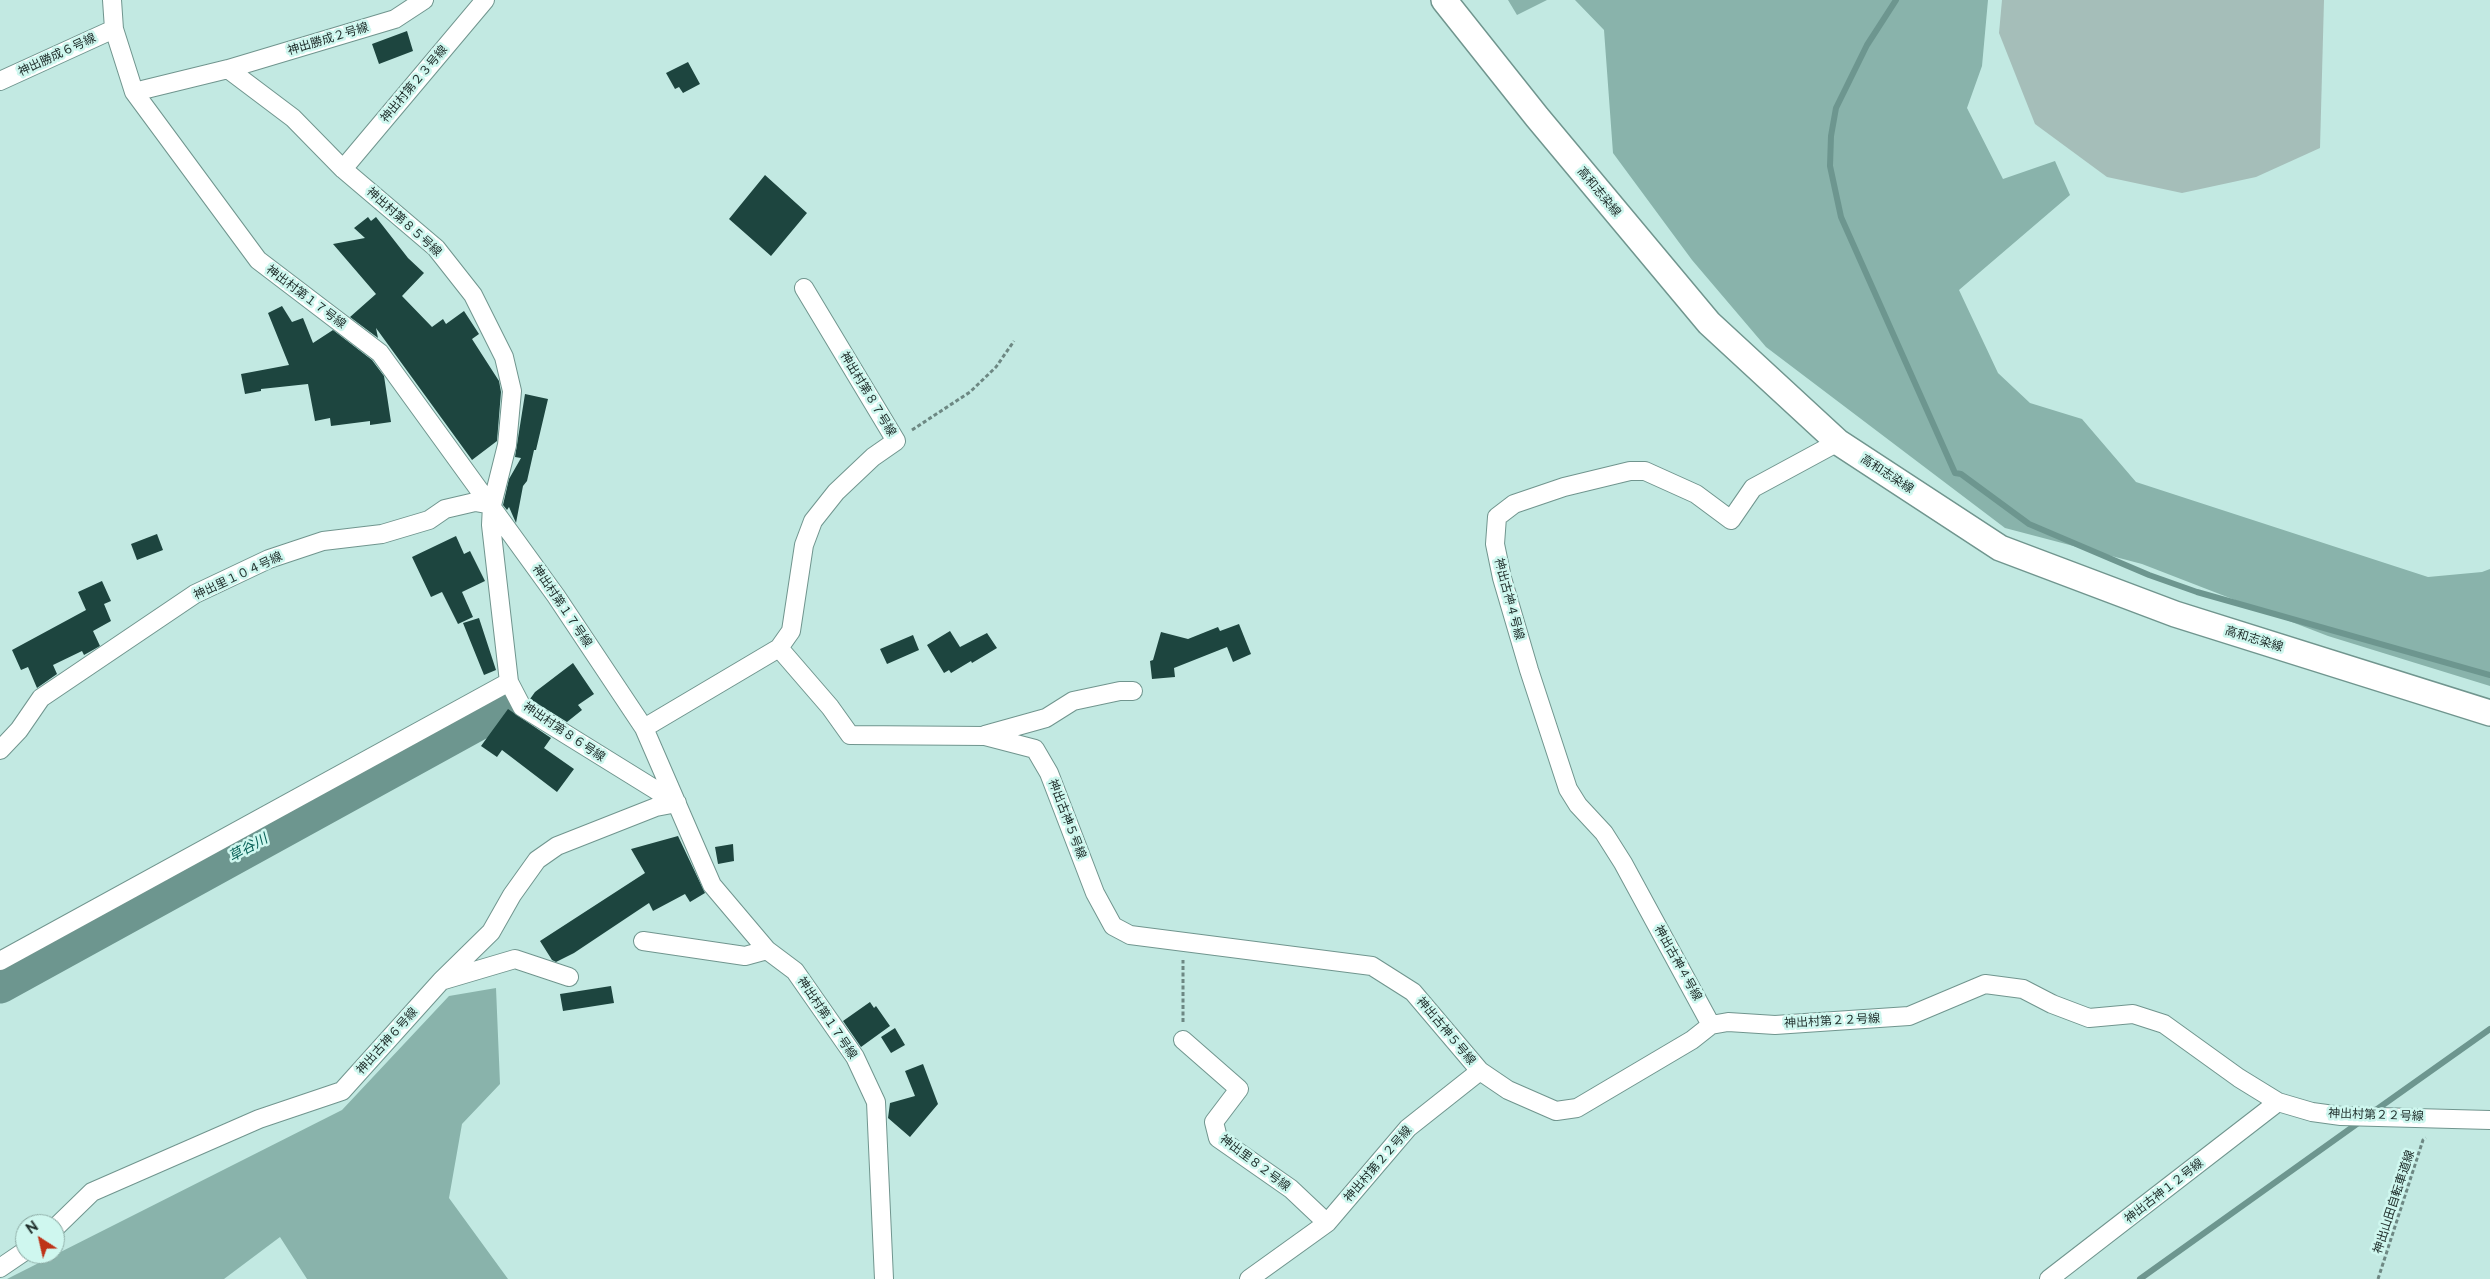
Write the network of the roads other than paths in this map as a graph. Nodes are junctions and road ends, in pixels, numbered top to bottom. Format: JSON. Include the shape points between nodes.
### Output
{"nodes":[{"id":1,"x":112,"y":0,"type":"edge"},
{"id":2,"x":424,"y":0,"type":"edge"},
{"id":3,"x":485,"y":0,"type":"edge"},
{"id":4,"x":1444,"y":0,"type":"edge"},
{"id":5,"x":114,"y":28,"type":"junction"},
{"id":6,"x":228,"y":69,"type":"junction"},
{"id":7,"x":0,"y":81,"type":"edge"},
{"id":8,"x":134,"y":92,"type":"junction"},
{"id":9,"x":344,"y":169,"type":"junction"},
{"id":10,"x":804,"y":288,"type":"dead end"},
{"id":11,"x":1838,"y":442,"type":"junction"},
{"id":12,"x":492,"y":505,"type":"junction"},
{"id":13,"x":779,"y":648,"type":"junction"},
{"id":14,"x":509,"y":682,"type":"junction"},
{"id":15,"x":1133,"y":691,"type":"dead end"},
{"id":16,"x":2490,"y":713,"type":"edge"},
{"id":17,"x":644,"y":728,"type":"junction"},
{"id":18,"x":985,"y":736,"type":"junction"},
{"id":19,"x":0,"y":750,"type":"edge"},
{"id":20,"x":678,"y":803,"type":"junction"},
{"id":21,"x":643,"y":941,"type":"dead end"},
{"id":22,"x":767,"y":950,"type":"junction"},
{"id":23,"x":0,"y":960,"type":"edge"},
{"id":24,"x":569,"y":977,"type":"dead end"},
{"id":25,"x":441,"y":981,"type":"junction"},
{"id":26,"x":1712,"y":1025,"type":"junction"},
{"id":27,"x":1183,"y":1040,"type":"road end"},
{"id":28,"x":1480,"y":1071,"type":"junction"},
{"id":29,"x":2278,"y":1102,"type":"junction"},
{"id":30,"x":2490,"y":1120,"type":"edge"},
{"id":31,"x":65,"y":1218,"type":"edge"},
{"id":32,"x":1327,"y":1223,"type":"junction"},
{"id":33,"x":15,"y":1258,"type":"edge"},
{"id":34,"x":0,"y":1268,"type":"edge"},
{"id":35,"x":884,"y":1279,"type":"edge"},
{"id":36,"x":1249,"y":1279,"type":"edge"},
{"id":37,"x":2048,"y":1279,"type":"edge"}],
"edges":[{"from":1,"to":5,"type":"street","name":"神出村第１７号線"},
{"from":2,"to":6,"type":"street","name":"神出勝成２号線","via":[[395,19]]},
{"from":3,"to":9,"type":"street","name":"神出村第２３号線"},
{"from":4,"to":11,"type":"street","name":"高和志染線","via":[[1536,117],[1709,323]]},
{"from":5,"to":7,"type":"street","name":"神出勝成６号線"},
{"from":5,"to":8,"type":"street","name":"神出村第１７号線"},
{"from":6,"to":8,"type":"street","name":"神出勝成２号線"},
{"from":6,"to":9,"type":"street","via":[[293,118]]},
{"from":8,"to":12,"type":"street","name":"神出村第１７号線","via":[[258,260],[380,353]]},
{"from":9,"to":12,"type":"street","name":"神出村第８５号線","via":[[436,248],[473,295],[504,357],[512,391],[507,445]]},
{"from":10,"to":13,"type":"street","name":"神出村第８７号線","via":[[896,441],[873,456],[813,521],[804,545],[791,630]]},
{"from":11,"to":16,"type":"street","name":"高和志染線","via":[[2000,548],[2175,614]]},
{"from":11,"to":26,"type":"street","name":"神出古神４号線","via":[[1753,488],[1731,520],[1696,494],[1645,471],[1564,487],[1514,504],[1497,517],[1494,544],[1502,578],[1568,789],[1604,833],[1623,863]]},
{"from":12,"to":14,"type":"street","name":"神出村第８６号線","via":[[491,525]]},
{"from":12,"to":17,"type":"street","name":"神出村第１７号線"},
{"from":12,"to":19,"type":"street","name":"神出里１０４号線","via":[[475,502],[445,509],[429,520],[382,534],[323,542],[269,559],[195,594],[41,698],[19,730]]},
{"from":13,"to":17,"type":"street"},
{"from":13,"to":18,"type":"street","name":"神出古神５号線","via":[[850,735]]},
{"from":14,"to":20,"type":"street","name":"神出村第８６号線","via":[[522,707]]},
{"from":14,"to":23,"type":"street"},
{"from":15,"to":18,"type":"street","via":[[1074,701],[1046,718]]},
{"from":17,"to":20,"type":"street","name":"神出村第１７号線"},
{"from":18,"to":28,"type":"street","name":"神出古神５号線","via":[[1035,749],[1049,773],[1095,893],[1113,926],[1130,935],[1372,966],[1413,992]]},
{"from":20,"to":22,"type":"street","name":"神出村第１７号線","via":[[712,885]]},
{"from":20,"to":25,"type":"street","name":"神出古神６号線","via":[[656,807],[557,846],[537,860],[490,932]]},
{"from":21,"to":22,"type":"street","via":[[745,956]]},
{"from":22,"to":35,"type":"street","name":"神出村第１７号線","via":[[795,971],[855,1058],[876,1102]]},
{"from":24,"to":25,"type":"street","via":[[515,959]]},
{"from":25,"to":31,"type":"street","name":"神出古神６号線","via":[[342,1090],[259,1119],[92,1192]]},
{"from":26,"to":28,"type":"street","via":[[1577,1108],[1556,1111],[1508,1090]]},
{"from":26,"to":29,"type":"street","name":"神出村第２２号線","via":[[1728,1022],[1775,1025],[1909,1016],[1985,984],[2023,989],[2090,1018],[2133,1014],[2164,1024]]},
{"from":27,"to":32,"type":"street","name":"神出里８２号線","via":[[1239,1089],[1214,1122],[1218,1138],[1291,1189]]},
{"from":28,"to":32,"type":"street","name":"神出村第２２号線","via":[[1408,1128]]},
{"from":29,"to":30,"type":"street","name":"神出村第２２号線","via":[[2341,1116]]},
{"from":29,"to":37,"type":"street","name":"神出古神１２号線"},
{"from":32,"to":36,"type":"street","name":"神出村第２２号線"},
{"from":33,"to":34,"type":"street"}]}
